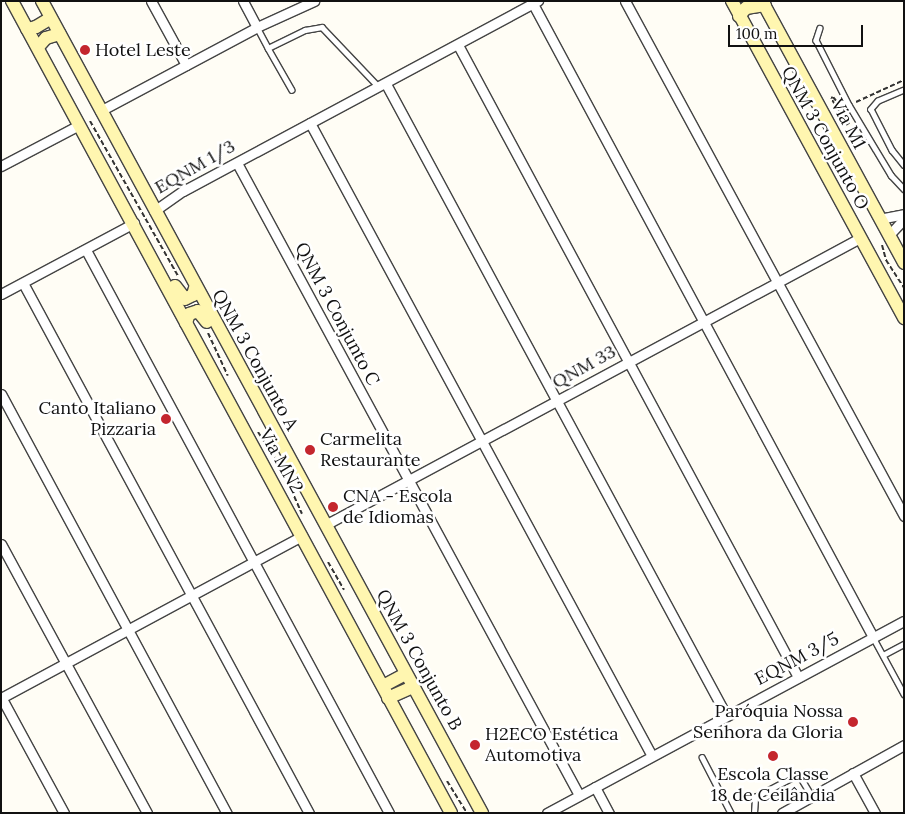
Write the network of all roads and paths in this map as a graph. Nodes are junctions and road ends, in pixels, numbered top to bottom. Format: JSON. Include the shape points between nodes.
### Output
{"nodes":[{"id":1,"x":12,"y":1,"type":"edge"},
{"id":2,"x":42,"y":1,"type":"edge"},
{"id":3,"x":151,"y":1,"type":"edge"},
{"id":4,"x":243,"y":1,"type":"edge"},
{"id":5,"x":314,"y":1,"type":"edge"},
{"id":6,"x":625,"y":1,"type":"edge"},
{"id":7,"x":732,"y":1,"type":"edge"},
{"id":8,"x":535,"y":3,"type":"edge"},
{"id":9,"x":764,"y":3,"type":"edge"},
{"id":10,"x":739,"y":16,"type":"junction"},
{"id":11,"x":50,"y":18,"type":"junction"},
{"id":12,"x":257,"y":27,"type":"junction"},
{"id":13,"x":820,"y":28,"type":"dead end"},
{"id":14,"x":28,"y":29,"type":"junction"},
{"id":15,"x":59,"y":34,"type":"junction"},
{"id":16,"x":458,"y":45,"type":"junction"},
{"id":17,"x":38,"y":47,"type":"junction"},
{"id":18,"x":268,"y":48,"type":"junction"},
{"id":19,"x":186,"y":65,"type":"junction"},
{"id":20,"x":904,"y":80,"type":"edge"},
{"id":21,"x":383,"y":86,"type":"junction"},
{"id":22,"x":292,"y":90,"type":"dead end"},
{"id":23,"x":904,"y":90,"type":"edge"},
{"id":24,"x":849,"y":105,"type":"junction"},
{"id":25,"x":840,"y":110,"type":"junction"},
{"id":26,"x":102,"y":113,"type":"junction"},
{"id":27,"x":825,"y":118,"type":"junction"},
{"id":28,"x":84,"y":123,"type":"junction"},
{"id":29,"x":310,"y":123,"type":"junction"},
{"id":30,"x":237,"y":162,"type":"junction"},
{"id":31,"x":904,"y":165,"type":"edge"},
{"id":32,"x":1,"y":166,"type":"edge"},
{"id":33,"x":904,"y":189,"type":"edge"},
{"id":34,"x":154,"y":211,"type":"junction"},
{"id":35,"x":904,"y":214,"type":"edge"},
{"id":36,"x":131,"y":219,"type":"junction"},
{"id":37,"x":879,"y":219,"type":"junction"},
{"id":38,"x":904,"y":219,"type":"edge"},
{"id":39,"x":889,"y":235,"type":"junction"},
{"id":40,"x":860,"y":238,"type":"junction"},
{"id":41,"x":86,"y":250,"type":"junction"},
{"id":42,"x":904,"y":263,"type":"edge"},
{"id":43,"x":180,"y":282,"type":"dead end"},
{"id":44,"x":776,"y":282,"type":"junction"},
{"id":45,"x":23,"y":283,"type":"junction"},
{"id":46,"x":195,"y":288,"type":"junction"},
{"id":47,"x":1,"y":294,"type":"edge"},
{"id":48,"x":904,"y":318,"type":"edge"},
{"id":49,"x":704,"y":321,"type":"junction"},
{"id":50,"x":186,"y":323,"type":"junction"},
{"id":51,"x":205,"y":328,"type":"dead end"},
{"id":52,"x":629,"y":360,"type":"junction"},
{"id":53,"x":228,"y":379,"type":"dead end"},
{"id":54,"x":253,"y":393,"type":"junction"},
{"id":55,"x":1,"y":394,"type":"edge"},
{"id":56,"x":556,"y":401,"type":"junction"},
{"id":57,"x":257,"y":430,"type":"dead end"},
{"id":58,"x":482,"y":442,"type":"junction"},
{"id":59,"x":410,"y":481,"type":"junction"},
{"id":60,"x":904,"y":516,"type":"edge"},
{"id":61,"x":304,"y":518,"type":"dead end"},
{"id":62,"x":325,"y":525,"type":"junction"},
{"id":63,"x":302,"y":536,"type":"junction"},
{"id":64,"x":1,"y":544,"type":"edge"},
{"id":65,"x":326,"y":558,"type":"dead end"},
{"id":66,"x":254,"y":562,"type":"junction"},
{"id":67,"x":191,"y":595,"type":"junction"},
{"id":68,"x":346,"y":596,"type":"dead end"},
{"id":69,"x":904,"y":621,"type":"edge"},
{"id":70,"x":128,"y":630,"type":"junction"},
{"id":71,"x":874,"y":637,"type":"junction"},
{"id":72,"x":904,"y":644,"type":"edge"},
{"id":73,"x":883,"y":655,"type":"junction"},
{"id":74,"x":66,"y":663,"type":"junction"},
{"id":75,"x":406,"y":674,"type":"junction"},
{"id":76,"x":798,"y":677,"type":"junction"},
{"id":77,"x":413,"y":687,"type":"junction"},
{"id":78,"x":386,"y":692,"type":"junction"},
{"id":79,"x":904,"y":694,"type":"edge"},
{"id":80,"x":1,"y":698,"type":"edge"},
{"id":81,"x":726,"y":715,"type":"junction"},
{"id":82,"x":904,"y":745,"type":"edge"},
{"id":83,"x":652,"y":756,"type":"junction"},
{"id":84,"x":702,"y":757,"type":"dead end"},
{"id":85,"x":853,"y":773,"type":"junction"},
{"id":86,"x":445,"y":778,"type":"dead end"},
{"id":87,"x":595,"y":786,"type":"junction"},
{"id":88,"x":579,"y":795,"type":"junction"},
{"id":89,"x":812,"y":796,"type":"junction"},
{"id":90,"x":64,"y":813,"type":"edge"},
{"id":91,"x":147,"y":813,"type":"edge"},
{"id":92,"x":227,"y":813,"type":"edge"},
{"id":93,"x":309,"y":813,"type":"edge"},
{"id":94,"x":389,"y":813,"type":"edge"},
{"id":95,"x":451,"y":813,"type":"edge"},
{"id":96,"x":467,"y":813,"type":"edge"},
{"id":97,"x":482,"y":813,"type":"edge"},
{"id":98,"x":547,"y":813,"type":"edge"},
{"id":99,"x":609,"y":813,"type":"edge"},
{"id":100,"x":730,"y":813,"type":"edge"},
{"id":101,"x":754,"y":813,"type":"edge"},
{"id":102,"x":782,"y":813,"type":"edge"},
{"id":103,"x":875,"y":813,"type":"edge"}],
"edges":[{"from":1,"to":14,"type":"main road","name":"Via MN2"},
{"from":2,"to":11,"type":"main road","name":"EQNM 1/3"},
{"from":3,"to":19,"type":"street"},
{"from":4,"to":12,"type":"street"},
{"from":5,"to":12,"type":"street"},
{"from":6,"to":44,"type":"street"},
{"from":7,"to":10,"type":"main road","name":"QNM 3 Conjunto O"},
{"from":8,"to":16,"type":"street","name":"EQNM 1/3"},
{"from":8,"to":49,"type":"street"},
{"from":9,"to":10,"type":"main road","via":[[746,8]]},
{"from":9,"to":27,"type":"main road","name":"Via M1"},
{"from":10,"to":40,"type":"main road","name":"QNM 3 Conjunto O"},
{"from":11,"to":14,"type":"main road","via":[[42,25]]},
{"from":11,"to":15,"type":"main road","name":"EQNM 1/3"},
{"from":12,"to":18,"type":"lane"},
{"from":12,"to":19,"type":"street"},
{"from":13,"to":24,"type":"lane","via":[[816,40]]},
{"from":14,"to":17,"type":"main road","name":"Via MN2"},
{"from":15,"to":17,"type":"main road","via":[[46,38]]},
{"from":15,"to":26,"type":"main road","name":"EQNM 1/3"},
{"from":16,"to":21,"type":"street","name":"EQNM 1/3"},
{"from":16,"to":52,"type":"street"},
{"from":17,"to":28,"type":"main road","name":"Via MN2"},
{"from":18,"to":21,"type":"lane","via":[[304,30],[322,28]]},
{"from":18,"to":22,"type":"lane"},
{"from":19,"to":26,"type":"street"},
{"from":20,"to":24,"type":"path"},
{"from":21,"to":29,"type":"street","name":"EQNM 1/3"},
{"from":21,"to":56,"type":"street"},
{"from":23,"to":31,"type":"lane","via":[[878,101],[871,109],[892,150]]},
{"from":24,"to":25,"type":"path"},
{"from":24,"to":33,"type":"lane","via":[[891,175]]},
{"from":25,"to":25,"type":"path","via":[[834,97],[831,98]]},
{"from":25,"to":25,"type":"path","via":[[849,124]]},
{"from":25,"to":27,"type":"path"},
{"from":26,"to":28,"type":"path"},
{"from":26,"to":34,"type":"main road","name":"EQNM 1/3"},
{"from":27,"to":37,"type":"main road","name":"Via M1"},
{"from":28,"to":32,"type":"street"},
{"from":28,"to":36,"type":"main road","name":"Via MN2"},
{"from":28,"to":43,"type":"path"},
{"from":29,"to":30,"type":"street","name":"EQNM 1/3"},
{"from":29,"to":58,"type":"street"},
{"from":30,"to":34,"type":"street","name":"EQNM 1/3"},
{"from":30,"to":59,"type":"street","name":"QNM 3 Conjunto C"},
{"from":34,"to":46,"type":"main road","name":"QNM 3 Conjunto A"},
{"from":35,"to":37,"type":"street"},
{"from":36,"to":41,"type":"street"},
{"from":36,"to":46,"type":"main road","via":[[149,240],[181,297],[192,297]]},
{"from":36,"to":50,"type":"main road","name":"Via MN2"},
{"from":37,"to":39,"type":"main road","name":"Via M1"},
{"from":38,"to":39,"type":"street"},
{"from":39,"to":42,"type":"main road","name":"Via M1"},
{"from":40,"to":44,"type":"street","name":"QNM 33"},
{"from":40,"to":48,"type":"main road","name":"QNM 3 Conjunto O"},
{"from":41,"to":45,"type":"street"},
{"from":41,"to":66,"type":"street"},
{"from":44,"to":49,"type":"street","name":"QNM 33"},
{"from":44,"to":60,"type":"street"},
{"from":45,"to":47,"type":"street"},
{"from":45,"to":67,"type":"street"},
{"from":46,"to":54,"type":"main road","name":"QNM 3 Conjunto A"},
{"from":49,"to":52,"type":"street","name":"QNM 33"},
{"from":49,"to":71,"type":"street"},
{"from":50,"to":54,"type":"main road","via":[[189,314],[201,311],[234,371]]},
{"from":50,"to":63,"type":"main road","name":"Via MN2"},
{"from":51,"to":53,"type":"path"},
{"from":52,"to":56,"type":"street","name":"QNM 33"},
{"from":52,"to":76,"type":"street"},
{"from":54,"to":62,"type":"main road","name":"QNM 3 Conjunto A"},
{"from":55,"to":70,"type":"street"},
{"from":56,"to":58,"type":"street","name":"QNM 33"},
{"from":56,"to":81,"type":"street"},
{"from":57,"to":61,"type":"path","via":[[282,468]]},
{"from":58,"to":59,"type":"street","name":"QNM 33"},
{"from":58,"to":83,"type":"street"},
{"from":59,"to":62,"type":"street","name":"QNM 33"},
{"from":59,"to":88,"type":"street","name":"QNM 3 Conjunto C"},
{"from":62,"to":75,"type":"main road","name":"QNM 3 Conjunto B"},
{"from":63,"to":66,"type":"street"},
{"from":63,"to":78,"type":"main road","name":"Via MN2"},
{"from":64,"to":74,"type":"street"},
{"from":65,"to":68,"type":"path"},
{"from":66,"to":67,"type":"street"},
{"from":66,"to":94,"type":"street"},
{"from":67,"to":70,"type":"street"},
{"from":67,"to":93,"type":"street"},
{"from":69,"to":71,"type":"street","name":"EQNM 3/5"},
{"from":70,"to":74,"type":"street"},
{"from":70,"to":92,"type":"street"},
{"from":71,"to":73,"type":"lane"},
{"from":71,"to":76,"type":"street","name":"EQNM 3/5"},
{"from":72,"to":73,"type":"lane"},
{"from":73,"to":79,"type":"lane"},
{"from":74,"to":80,"type":"street"},
{"from":74,"to":91,"type":"street"},
{"from":75,"to":77,"type":"main road","name":"QNM 3 Conjunto B"},
{"from":75,"to":78,"type":"main road"},
{"from":76,"to":81,"type":"street","name":"EQNM 3/5"},
{"from":77,"to":78,"type":"main road"},
{"from":77,"to":97,"type":"main road","name":"QNM 3 Conjunto B"},
{"from":78,"to":95,"type":"main road","name":"Via MN2"},
{"from":80,"to":90,"type":"street"},
{"from":81,"to":83,"type":"street","name":"EQNM 3/5"},
{"from":82,"to":85,"type":"street"},
{"from":83,"to":87,"type":"street","name":"EQNM 3/5"},
{"from":84,"to":100,"type":"lane"},
{"from":85,"to":89,"type":"street"},
{"from":85,"to":103,"type":"street"},
{"from":86,"to":96,"type":"path"},
{"from":87,"to":88,"type":"street","name":"EQNM 3/5"},
{"from":87,"to":99,"type":"street"},
{"from":88,"to":98,"type":"street","name":"EQNM 3/5"},
{"from":89,"to":101,"type":"lane","via":[[801,778],[793,777],[755,797]]},
{"from":89,"to":102,"type":"street"}]}
